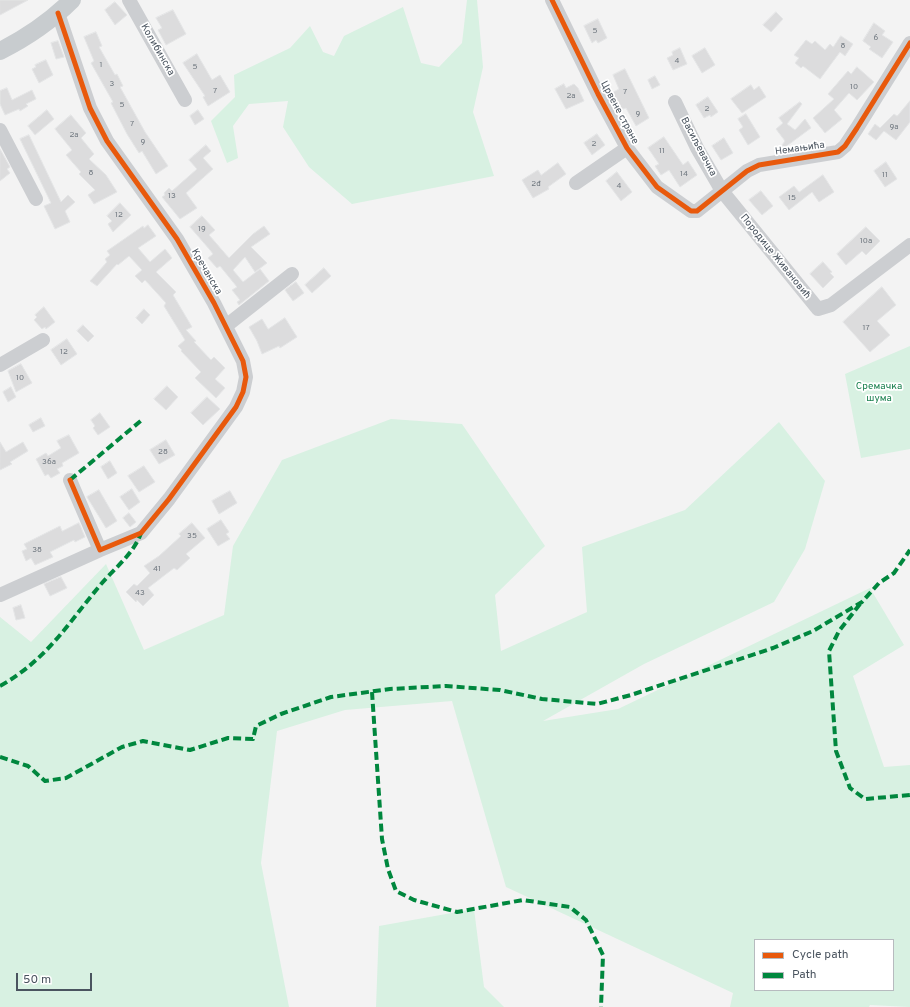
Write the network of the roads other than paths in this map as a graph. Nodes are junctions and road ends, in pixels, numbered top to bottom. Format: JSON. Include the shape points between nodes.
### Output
{"nodes":[{"id":1,"x":129,"y":0,"type":"edge"},
{"id":2,"x":552,"y":0,"type":"edge"},
{"id":3,"x":63,"y":5,"type":"edge"},
{"id":4,"x":910,"y":43,"type":"edge"},
{"id":5,"x":0,"y":51,"type":"edge"},
{"id":6,"x":185,"y":100,"type":"dead end"},
{"id":7,"x":675,"y":102,"type":"dead end"},
{"id":8,"x":0,"y":130,"type":"edge"},
{"id":9,"x":627,"y":148,"type":"junction"},
{"id":10,"x":576,"y":183,"type":"dead end"},
{"id":11,"x":722,"y":191,"type":"junction"},
{"id":12,"x":36,"y":199,"type":"dead end"},
{"id":13,"x":697,"y":211,"type":"joint"},
{"id":14,"x":910,"y":245,"type":"edge"},
{"id":15,"x":292,"y":274,"type":"dead end"},
{"id":16,"x":226,"y":326,"type":"junction"},
{"id":17,"x":43,"y":340,"type":"dead end"},
{"id":18,"x":0,"y":365,"type":"edge"},
{"id":19,"x":70,"y":480,"type":"dead end"},
{"id":20,"x":100,"y":550,"type":"junction"},
{"id":21,"x":0,"y":595,"type":"edge"}],
"edges":[{"from":1,"to":6,"type":"street","name":"Колибинска"},
{"from":2,"to":9,"type":"street","name":"Црвене стране"},
{"from":3,"to":5,"type":"main road","via":[[30,33]]},
{"from":3,"to":16,"type":"street","name":"Кречанска","via":[[90,108],[107,141],[177,239]]},
{"from":4,"to":11,"type":"street","name":"Немањића","via":[[857,128],[838,152],[759,166],[746,171]]},
{"from":7,"to":11,"type":"street","name":"Васиљевачка","via":[[697,148]]},
{"from":8,"to":12,"type":"street"},
{"from":9,"to":10,"type":"street"},
{"from":9,"to":13,"type":"street","name":"Црвене стране","via":[[657,187],[691,211]]},
{"from":11,"to":13,"type":"street","name":"Немањића"},
{"from":11,"to":14,"type":"street","name":"Породице Живановић","via":[[818,309],[831,305]]},
{"from":15,"to":16,"type":"street"},
{"from":16,"to":20,"type":"street","name":"Кречанска","via":[[242,361],[246,377],[236,408],[141,533]]},
{"from":17,"to":18,"type":"street"},
{"from":19,"to":20,"type":"street"},
{"from":20,"to":21,"type":"street"}]}
